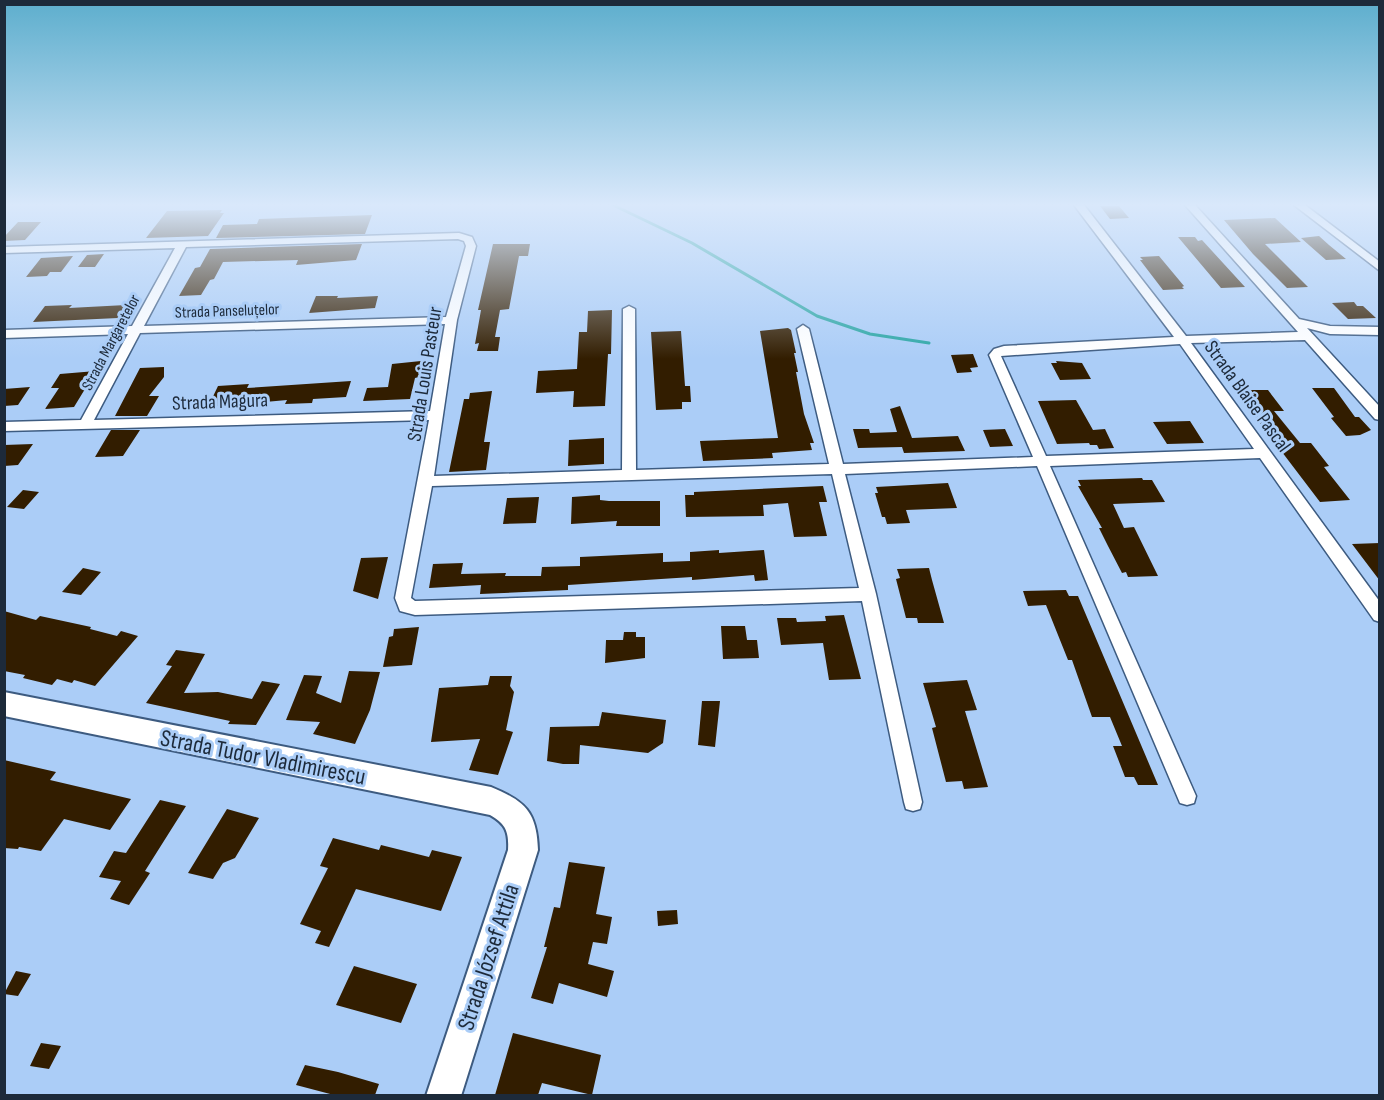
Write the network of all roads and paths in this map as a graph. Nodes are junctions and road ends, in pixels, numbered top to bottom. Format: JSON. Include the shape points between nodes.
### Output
{"nodes":[{"id":1,"x":175,"y":256,"type":"edge"},
{"id":2,"x":468,"y":256,"type":"edge"},
{"id":3,"x":1119,"y":256,"type":"edge"},
{"id":4,"x":1237,"y":256,"type":"edge"},
{"id":5,"x":1365,"y":256,"type":"edge"},
{"id":6,"x":1380,"y":268,"type":"edge"},
{"id":7,"x":629,"y":309,"type":"dead end"},
{"id":8,"x":451,"y":320,"type":"junction"},
{"id":9,"x":1296,"y":322,"type":"junction"},
{"id":10,"x":803,"y":329,"type":"dead end"},
{"id":11,"x":134,"y":330,"type":"junction"},
{"id":12,"x":1380,"y":331,"type":"edge"},
{"id":13,"x":4,"y":334,"type":"edge"},
{"id":14,"x":1307,"y":336,"type":"junction"},
{"id":15,"x":1184,"y":341,"type":"junction"},
{"id":16,"x":437,"y":415,"type":"junction"},
{"id":17,"x":1380,"y":416,"type":"edge"},
{"id":18,"x":85,"y":425,"type":"junction"},
{"id":19,"x":4,"y":427,"type":"edge"},
{"id":20,"x":1265,"y":453,"type":"junction"},
{"id":21,"x":1040,"y":463,"type":"junction"},
{"id":22,"x":837,"y":470,"type":"junction"},
{"id":23,"x":629,"y":475,"type":"junction"},
{"id":24,"x":426,"y":481,"type":"junction"},
{"id":25,"x":868,"y":594,"type":"junction"},
{"id":26,"x":1380,"y":615,"type":"edge"},
{"id":27,"x":4,"y":704,"type":"edge"},
{"id":28,"x":1187,"y":796,"type":"dead end"},
{"id":29,"x":913,"y":802,"type":"dead end"},
{"id":30,"x":518,"y":818,"type":"joint"},
{"id":31,"x":443,"y":1095,"type":"edge"}],
"edges":[{"from":1,"to":11,"type":"street","name":"Strada Margaretelor"},
{"from":2,"to":8,"type":"street","name":"Strada Louis Pasteur"},
{"from":3,"to":15,"type":"street","name":"Strada Blaise Pascal"},
{"from":4,"to":9,"type":"street"},
{"from":5,"to":6,"type":"street"},
{"from":7,"to":23,"type":"street"},
{"from":8,"to":11,"type":"street","name":"Strada Panseluțelor"},
{"from":8,"to":16,"type":"street","name":"Strada Louis Pasteur"},
{"from":9,"to":12,"type":"street","via":[[1330,330]]},
{"from":9,"to":14,"type":"street"},
{"from":10,"to":22,"type":"street"},
{"from":11,"to":13,"type":"street","name":"Strada Panseluțelor"},
{"from":11,"to":18,"type":"street","name":"Strada Margaretelor"},
{"from":14,"to":15,"type":"street"},
{"from":14,"to":17,"type":"street"},
{"from":15,"to":20,"type":"street","name":"Strada Blaise Pascal"},
{"from":15,"to":21,"type":"street","via":[[998,352],[995,355]]},
{"from":16,"to":18,"type":"street","name":"Strada Magura"},
{"from":16,"to":24,"type":"street","name":"Strada Louis Pasteur"},
{"from":18,"to":19,"type":"street","name":"Strada Magura"},
{"from":20,"to":21,"type":"street"},
{"from":20,"to":26,"type":"street","name":"Strada Blaise Pascal"},
{"from":21,"to":22,"type":"street"},
{"from":21,"to":28,"type":"street"},
{"from":22,"to":23,"type":"street"},
{"from":22,"to":25,"type":"street"},
{"from":23,"to":24,"type":"street"},
{"from":24,"to":25,"type":"street","name":"Strada Louis Pasteur","via":[[403,598],[406,606],[415,609]]},
{"from":25,"to":29,"type":"street"},
{"from":27,"to":30,"type":"street","name":"Strada Tudor Vladimirescu","via":[[491,801],[507,807]]},
{"from":30,"to":31,"type":"street","name":"Strada József Attila","via":[[523,850]]}]}
